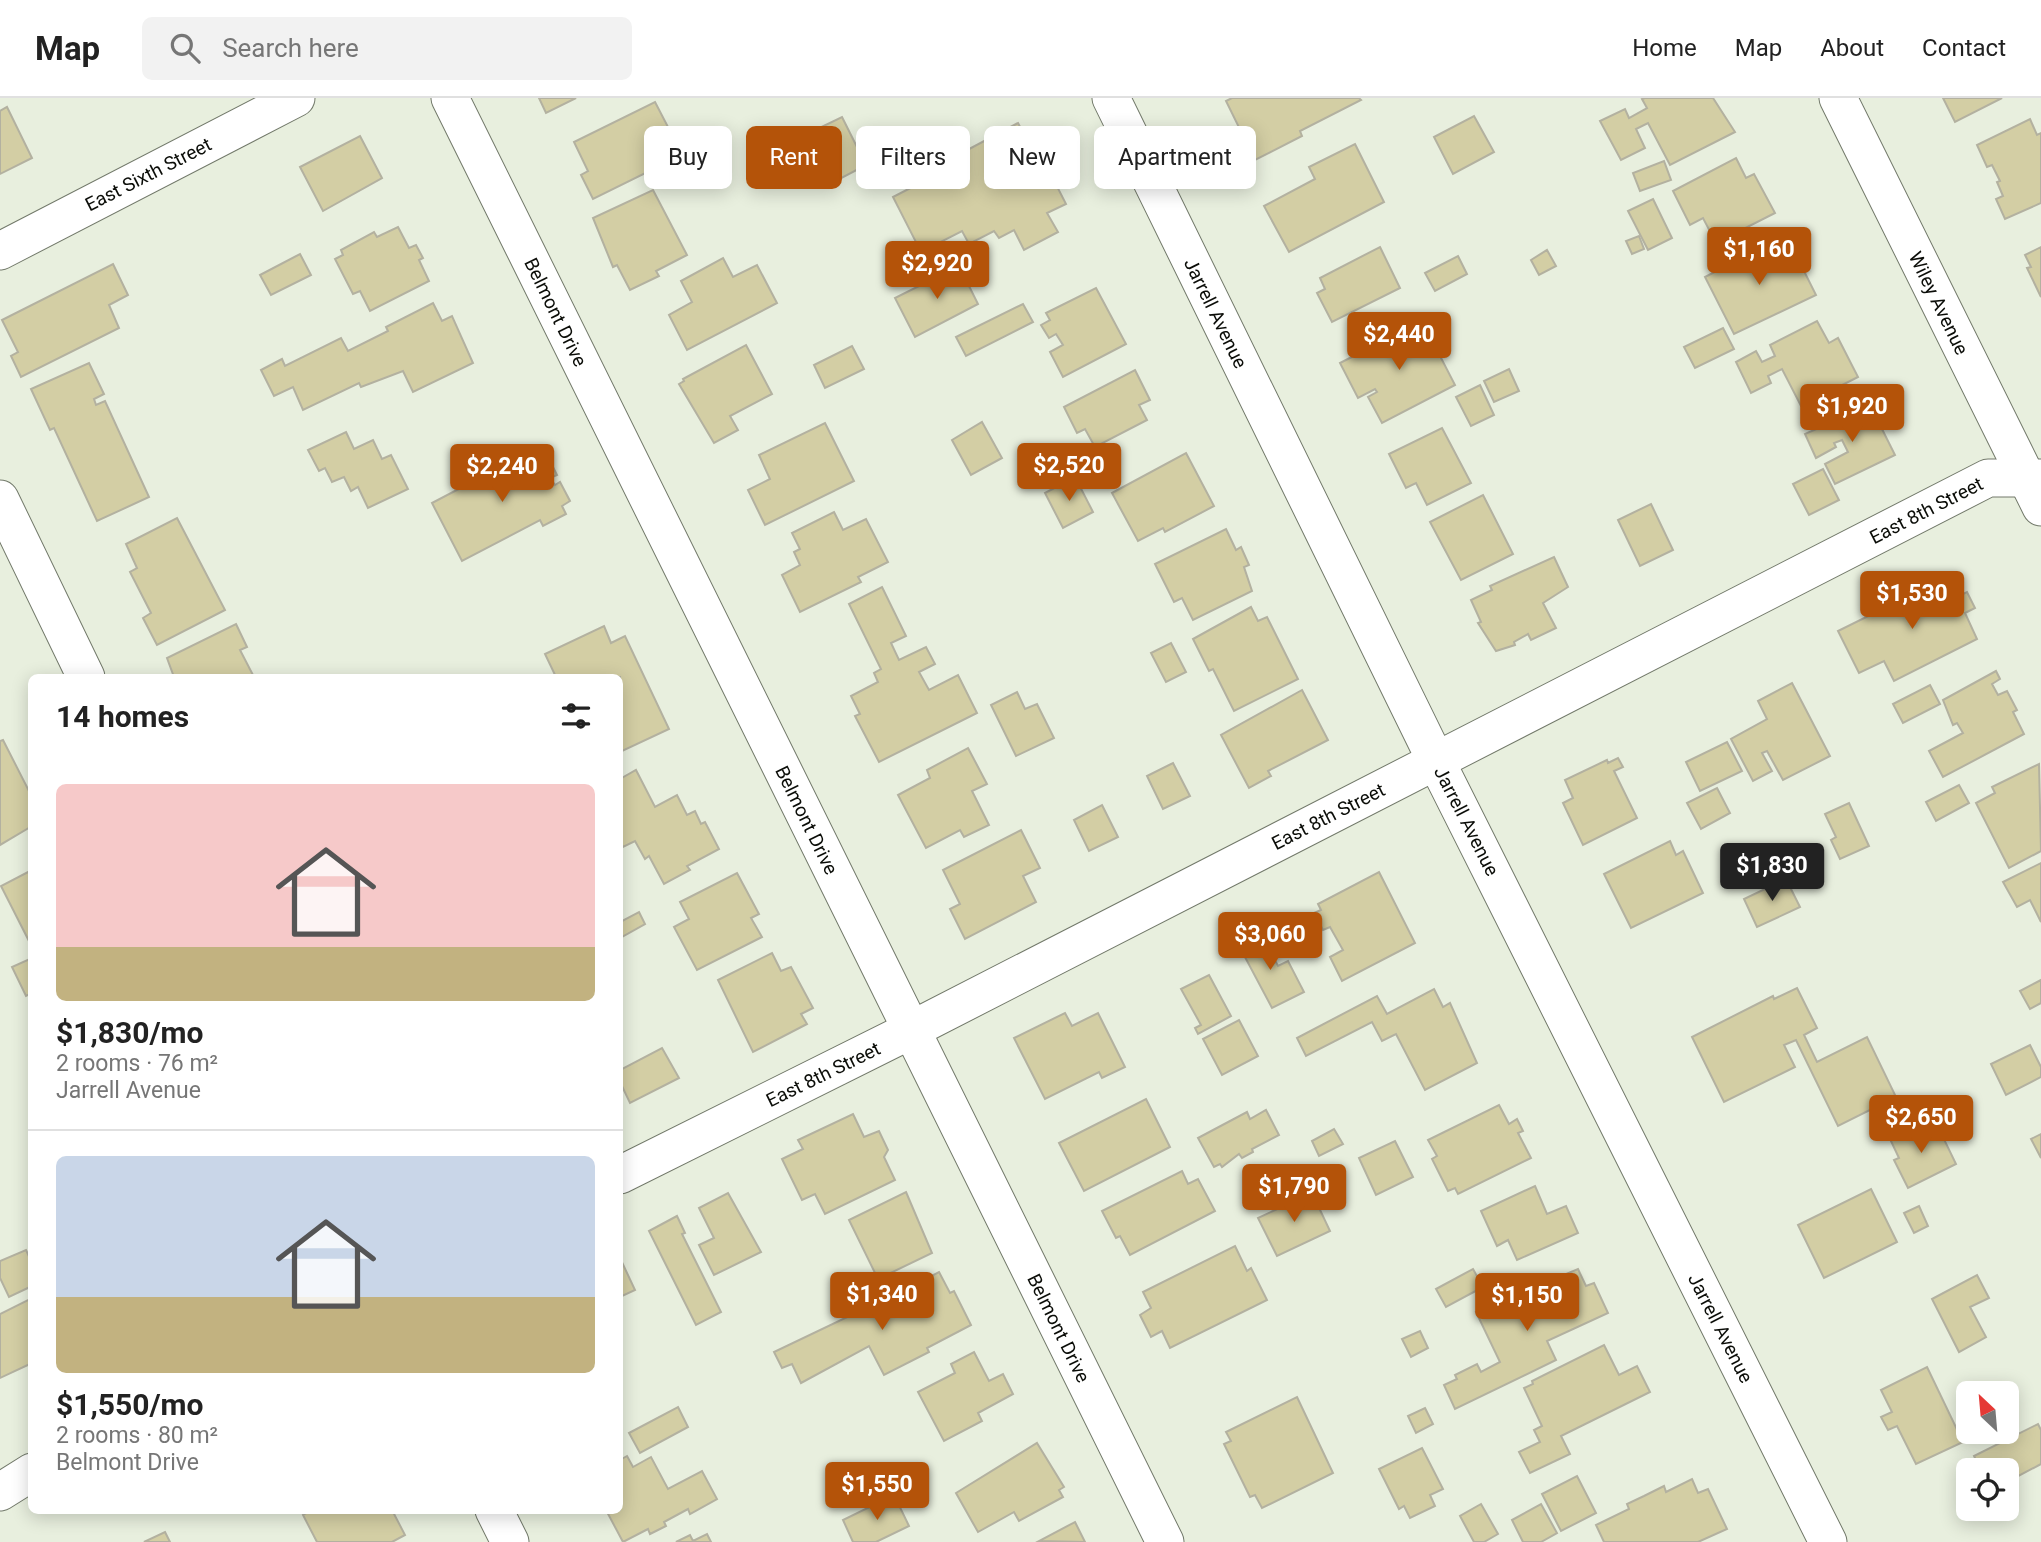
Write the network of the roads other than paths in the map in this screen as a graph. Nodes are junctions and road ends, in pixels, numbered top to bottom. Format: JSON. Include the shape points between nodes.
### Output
{"nodes":[{"id":1,"x":296,"y":98,"type":"edge"},
{"id":2,"x":450,"y":98,"type":"edge"},
{"id":3,"x":1111,"y":98,"type":"edge"},
{"id":4,"x":1838,"y":98,"type":"edge"},
{"id":5,"x":0,"y":251,"type":"edge"},
{"id":6,"x":2036,"y":488,"type":"edge"},
{"id":7,"x":0,"y":499,"type":"edge"},
{"id":8,"x":85,"y":674,"type":"edge"},
{"id":9,"x":1436,"y":761,"type":"junction"},
{"id":10,"x":911,"y":1030,"type":"junction"},
{"id":11,"x":623,"y":1174,"type":"edge"},
{"id":12,"x":28,"y":1474,"type":"edge"},
{"id":13,"x":0,"y":1492,"type":"edge"},
{"id":14,"x":496,"y":1514,"type":"edge"},
{"id":15,"x":510,"y":1542,"type":"edge"},
{"id":16,"x":1165,"y":1542,"type":"edge"},
{"id":17,"x":1828,"y":1542,"type":"edge"}],
"edges":[{"from":1,"to":5,"type":"street","name":"East Sixth Street"},
{"from":2,"to":10,"type":"street","name":"Belmont Drive"},
{"from":3,"to":9,"type":"street","name":"Jarrell Avenue"},
{"from":4,"to":6,"type":"street","name":"Wiley Avenue"},
{"from":6,"to":9,"type":"street","name":"East 8th Street","via":[[1988,478]]},
{"from":7,"to":8,"type":"street"},
{"from":9,"to":10,"type":"street","name":"East 8th Street"},
{"from":9,"to":17,"type":"street","name":"Jarrell Avenue"},
{"from":10,"to":11,"type":"street","name":"East 8th Street"},
{"from":10,"to":16,"type":"street","name":"Belmont Drive"},
{"from":12,"to":13,"type":"street"},
{"from":14,"to":15,"type":"street"}]}
